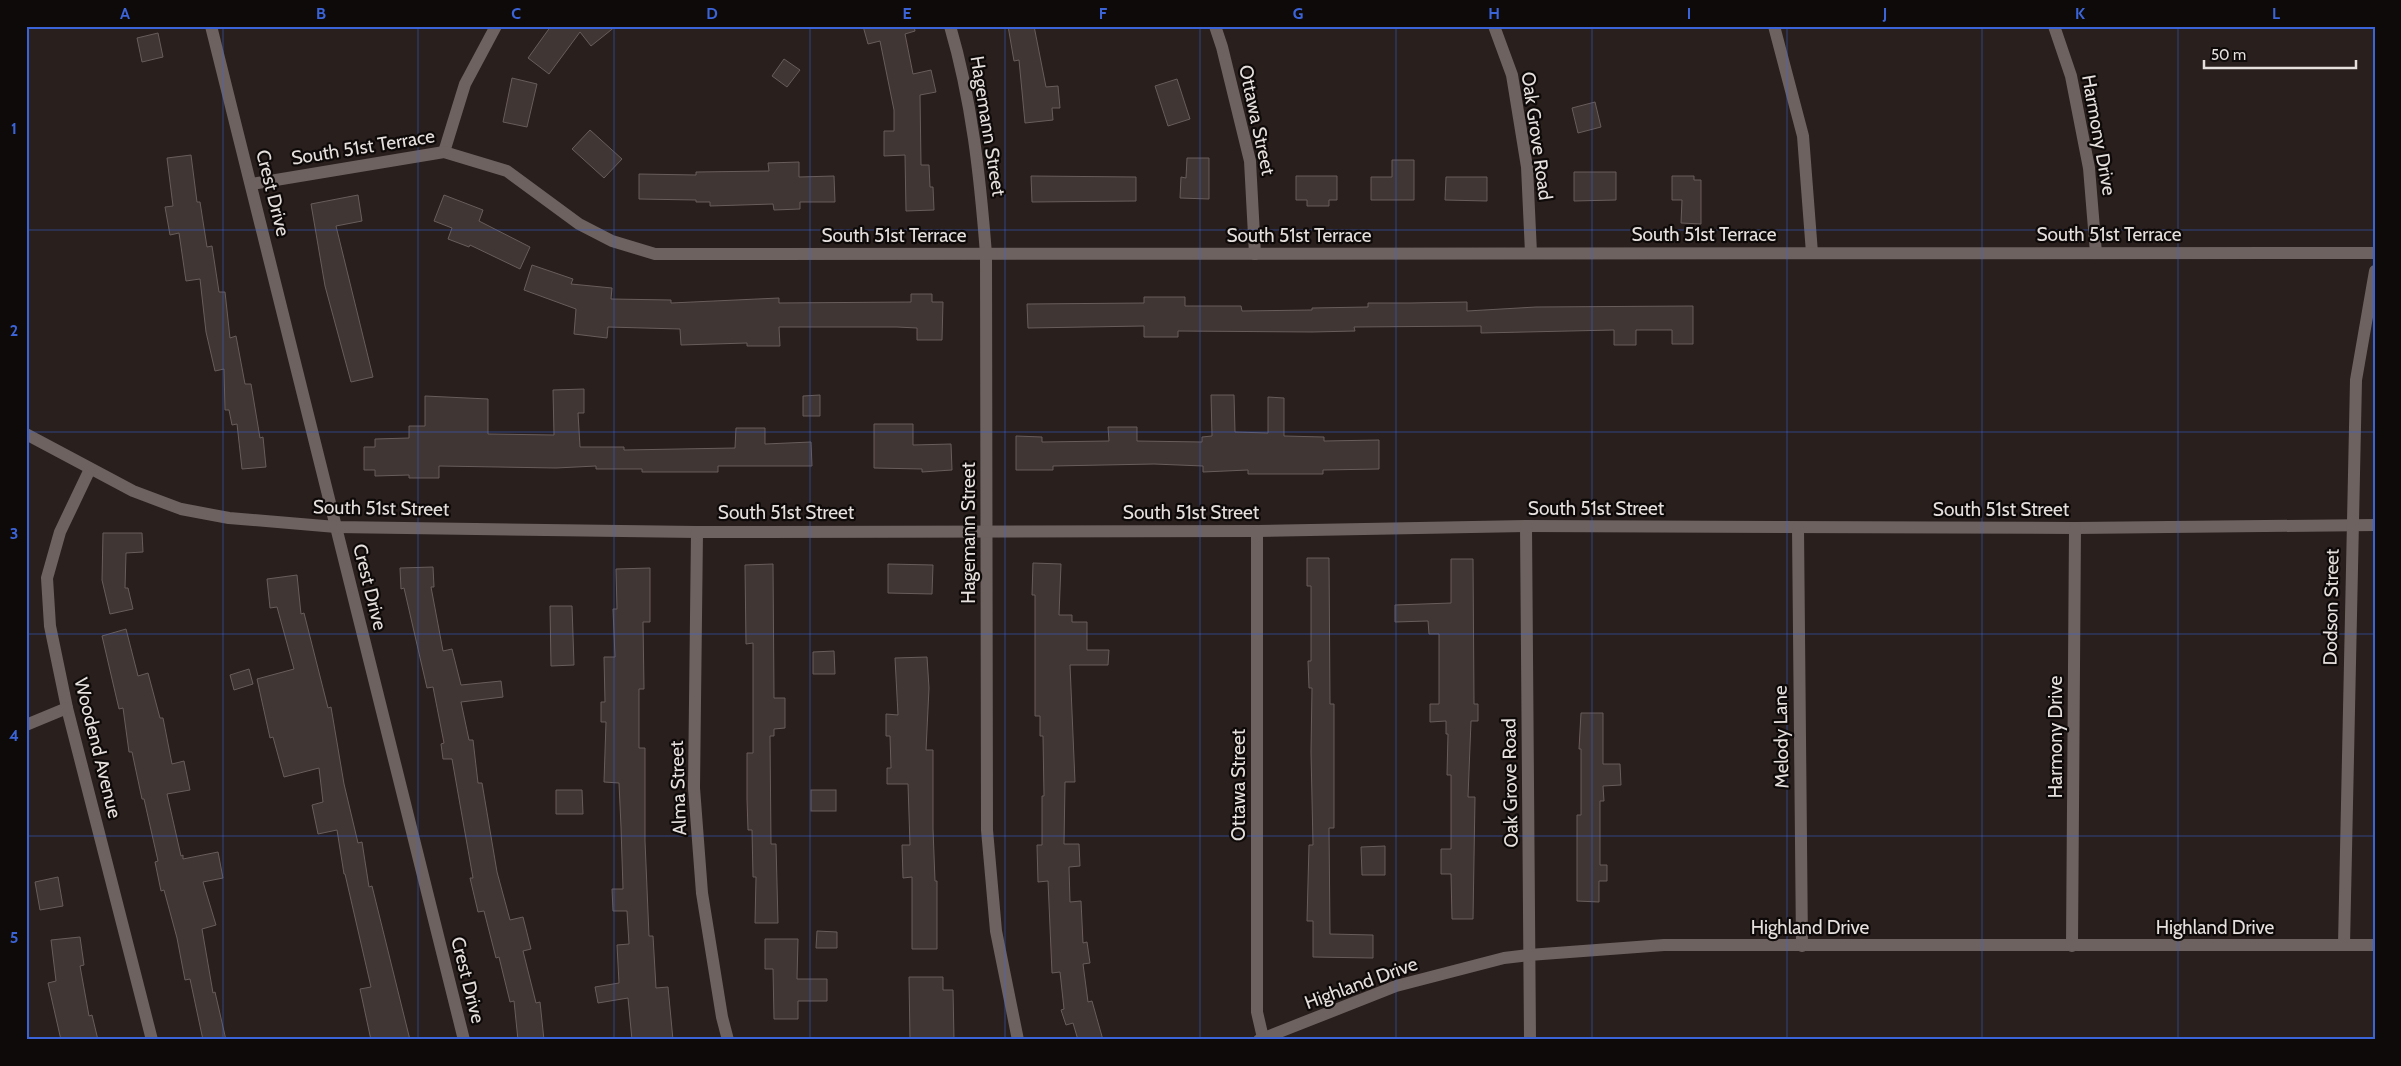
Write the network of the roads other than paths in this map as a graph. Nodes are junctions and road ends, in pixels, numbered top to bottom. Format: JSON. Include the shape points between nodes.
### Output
{"nodes":[{"id":1,"x":211,"y":26,"type":"edge"},
{"id":2,"x":496,"y":26,"type":"edge"},
{"id":3,"x":950,"y":26,"type":"edge"},
{"id":4,"x":1215,"y":26,"type":"edge"},
{"id":5,"x":1494,"y":26,"type":"edge"},
{"id":6,"x":1774,"y":26,"type":"edge"},
{"id":7,"x":2054,"y":26,"type":"edge"},
{"id":8,"x":444,"y":152,"type":"junction"},
{"id":9,"x":252,"y":184,"type":"junction"},
{"id":10,"x":1531,"y":253,"type":"junction"},
{"id":11,"x":1812,"y":253,"type":"junction"},
{"id":12,"x":2096,"y":253,"type":"junction"},
{"id":13,"x":2375,"y":253,"type":"edge"},
{"id":14,"x":986,"y":254,"type":"junction"},
{"id":15,"x":1255,"y":254,"type":"junction"},
{"id":16,"x":2375,"y":271,"type":"edge"},
{"id":17,"x":26,"y":434,"type":"edge"},
{"id":18,"x":90,"y":469,"type":"junction"},
{"id":19,"x":2351,"y":525,"type":"junction"},
{"id":20,"x":2375,"y":525,"type":"edge"},
{"id":21,"x":1526,"y":526,"type":"junction"},
{"id":22,"x":336,"y":527,"type":"junction"},
{"id":23,"x":1798,"y":528,"type":"junction"},
{"id":24,"x":2075,"y":528,"type":"junction"},
{"id":25,"x":987,"y":530,"type":"junction"},
{"id":26,"x":1257,"y":531,"type":"junction"},
{"id":27,"x":697,"y":532,"type":"junction"},
{"id":28,"x":67,"y":708,"type":"junction"},
{"id":29,"x":26,"y":725,"type":"edge"},
{"id":30,"x":2375,"y":945,"type":"edge"},
{"id":31,"x":1802,"y":946,"type":"junction"},
{"id":32,"x":2072,"y":946,"type":"junction"},
{"id":33,"x":2344,"y":946,"type":"junction"},
{"id":34,"x":1529,"y":955,"type":"junction"},
{"id":35,"x":1261,"y":1039,"type":"edge"},
{"id":36,"x":152,"y":1040,"type":"edge"},
{"id":37,"x":464,"y":1040,"type":"edge"},
{"id":38,"x":728,"y":1040,"type":"edge"},
{"id":39,"x":1018,"y":1040,"type":"edge"},
{"id":40,"x":1530,"y":1040,"type":"edge"}],
"edges":[{"from":1,"to":9,"type":"street","name":"Crest Drive"},
{"from":2,"to":8,"type":"street","via":[[465,84]]},
{"from":3,"to":14,"type":"street","name":"Hagemann Street","via":[[961,62],[979,163]]},
{"from":4,"to":15,"type":"street","name":"Ottawa Street","via":[[1250,161]]},
{"from":5,"to":10,"type":"street","name":"Oak Grove Road","via":[[1512,75],[1526,157]]},
{"from":6,"to":11,"type":"street","via":[[1803,136]]},
{"from":7,"to":12,"type":"street","name":"Harmony Drive","via":[[2071,76],[2089,168]]},
{"from":8,"to":9,"type":"street","name":"South 51st Terrace"},
{"from":8,"to":14,"type":"street","name":"South 51st Terrace","via":[[507,171],[579,224],[612,241],[655,254]]},
{"from":9,"to":22,"type":"street","name":"Crest Drive"},
{"from":10,"to":11,"type":"street","name":"South 51st Terrace"},
{"from":10,"to":15,"type":"street","name":"South 51st Terrace"},
{"from":11,"to":12,"type":"street","name":"South 51st Terrace"},
{"from":12,"to":13,"type":"street","name":"South 51st Terrace"},
{"from":14,"to":15,"type":"street","name":"South 51st Terrace"},
{"from":14,"to":25,"type":"street","name":"Hagemann Street"},
{"from":16,"to":19,"type":"street","name":"Dodson Street","via":[[2356,380]]},
{"from":17,"to":18,"type":"street","name":"South 51st Street"},
{"from":18,"to":22,"type":"street","name":"South 51st Street","via":[[133,491],[181,509],[229,518]]},
{"from":18,"to":28,"type":"street","name":"Woodend Avenue","via":[[60,532],[47,578],[50,626]]},
{"from":19,"to":20,"type":"street","name":"South 51st Street"},
{"from":19,"to":24,"type":"street","name":"South 51st Street"},
{"from":19,"to":33,"type":"street","name":"Dodson Street"},
{"from":21,"to":23,"type":"street","name":"South 51st Street"},
{"from":21,"to":26,"type":"street","name":"South 51st Street"},
{"from":21,"to":34,"type":"street","name":"Oak Grove Road"},
{"from":22,"to":27,"type":"street","name":"South 51st Street"},
{"from":22,"to":37,"type":"street","name":"Crest Drive"},
{"from":23,"to":24,"type":"street","name":"South 51st Street"},
{"from":23,"to":31,"type":"street","name":"Melody Lane"},
{"from":24,"to":32,"type":"street","name":"Harmony Drive"},
{"from":25,"to":26,"type":"street","name":"South 51st Street"},
{"from":25,"to":27,"type":"street","name":"South 51st Street"},
{"from":25,"to":39,"type":"street","name":"Hagemann Street","via":[[988,830],[996,931]]},
{"from":26,"to":35,"type":"street","name":"Ottawa Street","via":[[1257,1012]]},
{"from":27,"to":38,"type":"street","name":"Alma Street","via":[[694,788],[702,892]]},
{"from":28,"to":29,"type":"street"},
{"from":28,"to":36,"type":"street","name":"Woodend Avenue"},
{"from":30,"to":33,"type":"street","name":"Highland Drive"},
{"from":31,"to":32,"type":"street","name":"Highland Drive"},
{"from":31,"to":34,"type":"street","name":"Highland Drive","via":[[1664,946]]},
{"from":32,"to":33,"type":"street","name":"Highland Drive"},
{"from":34,"to":35,"type":"street","name":"Highland Drive","via":[[1504,958],[1396,986]]},
{"from":34,"to":40,"type":"street","name":"Oak Grove Road"}]}
